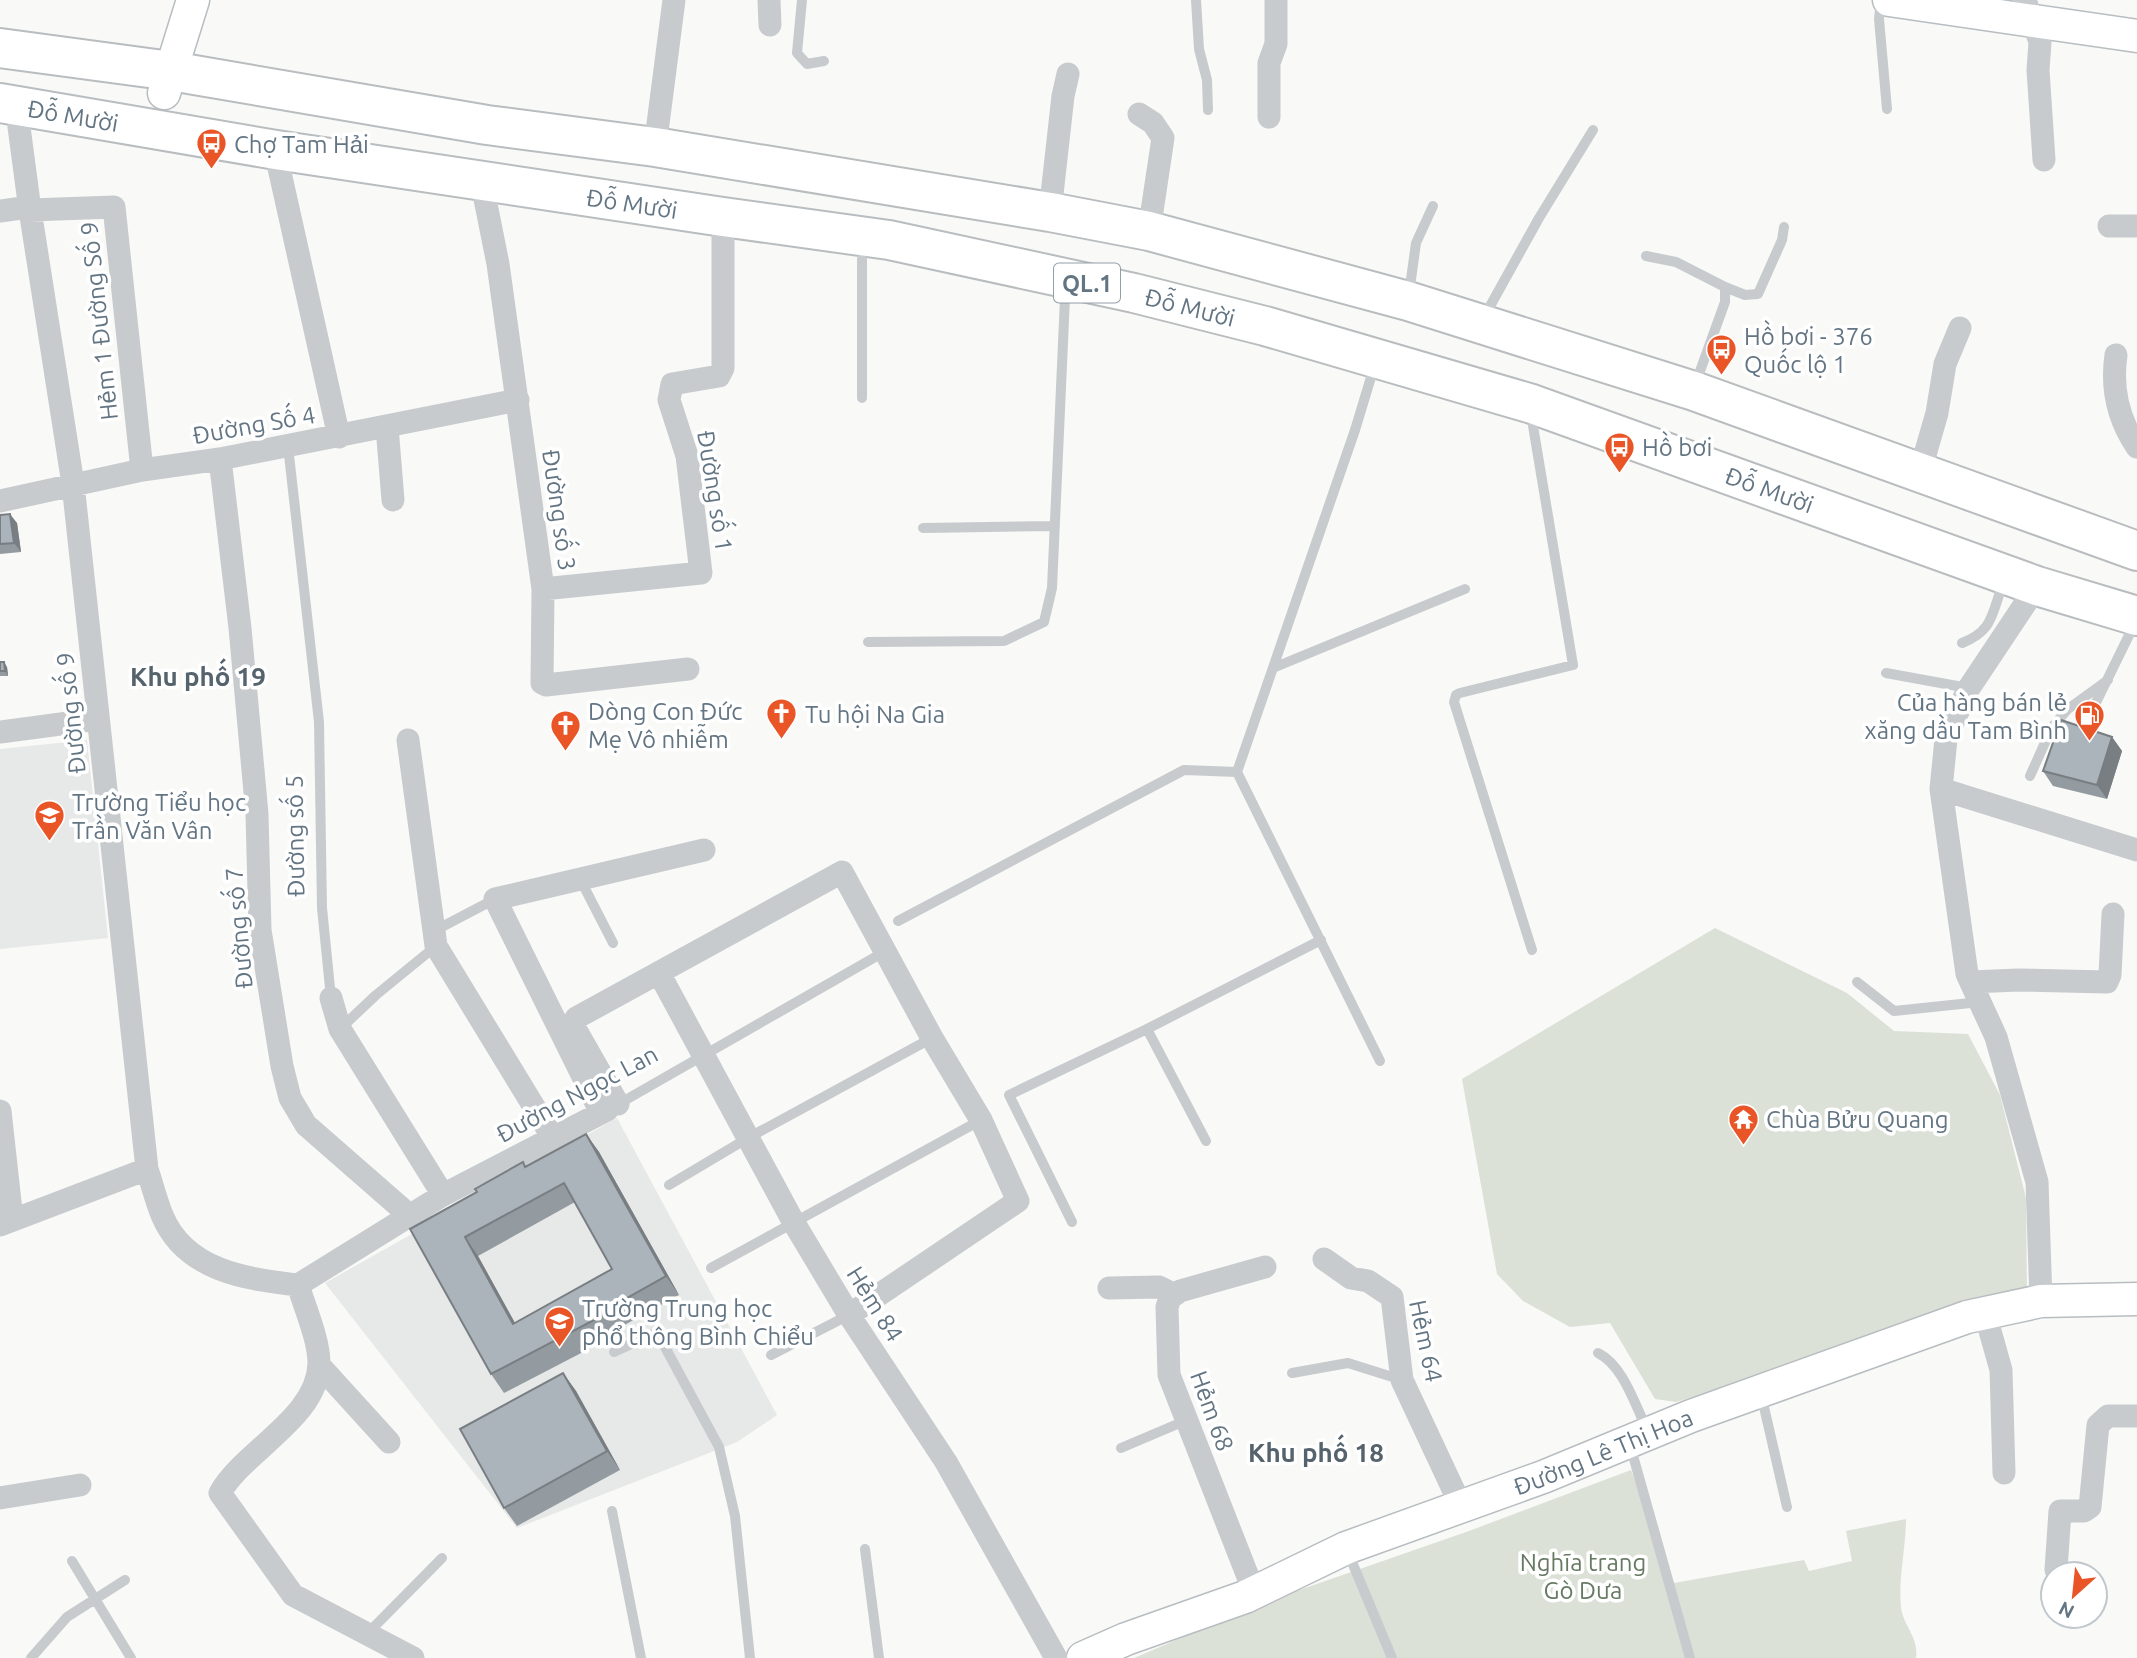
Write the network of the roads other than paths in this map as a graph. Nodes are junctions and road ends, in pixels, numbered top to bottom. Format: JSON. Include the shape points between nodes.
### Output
{"nodes":[{"id":1,"x":193,"y":0,"type":"edge"},
{"id":2,"x":674,"y":0,"type":"edge"},
{"id":3,"x":769,"y":0,"type":"edge"},
{"id":4,"x":802,"y":0,"type":"edge"},
{"id":5,"x":1196,"y":0,"type":"edge"},
{"id":6,"x":1276,"y":0,"type":"edge"},
{"id":7,"x":1881,"y":0,"type":"edge"},
{"id":8,"x":1889,"y":0,"type":"edge"},
{"id":9,"x":2028,"y":10,"type":"edge"},
{"id":10,"x":770,"y":25,"type":"dead end"},
{"id":11,"x":2137,"y":36,"type":"edge"},
{"id":12,"x":0,"y":48,"type":"edge"},
{"id":13,"x":824,"y":61,"type":"dead end"},
{"id":14,"x":0,"y":70,"type":"edge"},
{"id":15,"x":1068,"y":74,"type":"dead end"},
{"id":16,"x":167,"y":82,"type":"junction"},
{"id":17,"x":1887,"y":109,"type":"dead end"},
{"id":18,"x":1208,"y":110,"type":"dead end"},
{"id":19,"x":1139,"y":114,"type":"dead end"},
{"id":20,"x":1269,"y":117,"type":"dead end"},
{"id":21,"x":6,"y":118,"type":"edge"},
{"id":22,"x":1593,"y":130,"type":"dead end"},
{"id":23,"x":473,"y":132,"type":"junction"},
{"id":24,"x":655,"y":147,"type":"junction"},
{"id":25,"x":2044,"y":160,"type":"dead end"},
{"id":26,"x":279,"y":168,"type":"junction"},
{"id":27,"x":485,"y":199,"type":"junction"},
{"id":28,"x":1433,"y":206,"type":"dead end"},
{"id":29,"x":29,"y":209,"type":"junction"},
{"id":30,"x":0,"y":211,"type":"edge"},
{"id":31,"x":1050,"y":212,"type":"junction"},
{"id":32,"x":2109,"y":226,"type":"dead end"},
{"id":33,"x":2137,"y":226,"type":"edge"},
{"id":34,"x":722,"y":227,"type":"junction"},
{"id":35,"x":1784,"y":227,"type":"dead end"},
{"id":36,"x":1149,"y":232,"type":"junction"},
{"id":37,"x":1646,"y":256,"type":"dead end"},
{"id":38,"x":862,"y":259,"type":"junction"},
{"id":39,"x":1725,"y":287,"type":"junction"},
{"id":40,"x":1065,"y":298,"type":"junction"},
{"id":41,"x":1408,"y":300,"type":"junction"},
{"id":42,"x":1481,"y":323,"type":"junction"},
{"id":43,"x":1960,"y":328,"type":"dead end"},
{"id":44,"x":2116,"y":355,"type":"dead end"},
{"id":45,"x":1374,"y":367,"type":"junction"},
{"id":46,"x":1693,"y":391,"type":"junction"},
{"id":47,"x":862,"y":398,"type":"dead end"},
{"id":48,"x":517,"y":400,"type":"junction"},
{"id":49,"x":1533,"y":426,"type":"junction"},
{"id":50,"x":387,"y":427,"type":"junction"},
{"id":51,"x":338,"y":437,"type":"junction"},
{"id":52,"x":288,"y":446,"type":"junction"},
{"id":53,"x":2137,"y":447,"type":"edge"},
{"id":54,"x":220,"y":459,"type":"junction"},
{"id":55,"x":142,"y":470,"type":"junction"},
{"id":56,"x":1920,"y":472,"type":"junction"},
{"id":57,"x":73,"y":484,"type":"junction"},
{"id":58,"x":393,"y":500,"type":"dead end"},
{"id":59,"x":0,"y":501,"type":"edge"},
{"id":60,"x":1055,"y":526,"type":"junction"},
{"id":61,"x":923,"y":528,"type":"dead end"},
{"id":62,"x":2137,"y":551,"type":"edge"},
{"id":63,"x":2137,"y":572,"type":"edge"},
{"id":64,"x":543,"y":589,"type":"junction"},
{"id":65,"x":1465,"y":589,"type":"dead end"},
{"id":66,"x":2022,"y":593,"type":"junction"},
{"id":67,"x":2135,"y":626,"type":"edge"},
{"id":68,"x":868,"y":642,"type":"dead end"},
{"id":69,"x":1962,"y":643,"type":"dead end"},
{"id":70,"x":1273,"y":668,"type":"junction"},
{"id":71,"x":688,"y":669,"type":"dead end"},
{"id":72,"x":1886,"y":673,"type":"dead end"},
{"id":73,"x":2108,"y":680,"type":"junction"},
{"id":74,"x":1968,"y":688,"type":"junction"},
{"id":75,"x":98,"y":719,"type":"junction"},
{"id":76,"x":2083,"y":729,"type":"edge"},
{"id":77,"x":0,"y":732,"type":"edge"},
{"id":78,"x":408,"y":740,"type":"dead end"},
{"id":79,"x":1237,"y":772,"type":"junction"},
{"id":80,"x":2030,"y":776,"type":"dead end"},
{"id":81,"x":1941,"y":789,"type":"junction"},
{"id":82,"x":704,"y":850,"type":"dead end"},
{"id":83,"x":2137,"y":850,"type":"edge"},
{"id":84,"x":580,"y":879,"type":"junction"},
{"id":85,"x":495,"y":899,"type":"junction"},
{"id":86,"x":2113,"y":914,"type":"dead end"},
{"id":87,"x":898,"y":921,"type":"dead end"},
{"id":88,"x":435,"y":938,"type":"junction"},
{"id":89,"x":1321,"y":940,"type":"junction"},
{"id":90,"x":613,"y":943,"type":"dead end"},
{"id":91,"x":1532,"y":950,"type":"dead end"},
{"id":92,"x":884,"y":952,"type":"junction"},
{"id":93,"x":659,"y":973,"type":"junction"},
{"id":94,"x":1857,"y":982,"type":"dead end"},
{"id":95,"x":1976,"y":992,"type":"junction"},
{"id":96,"x":331,"y":998,"type":"joint"},
{"id":97,"x":1147,"y":1029,"type":"junction"},
{"id":98,"x":340,"y":1030,"type":"junction"},
{"id":99,"x":932,"y":1038,"type":"junction"},
{"id":100,"x":703,"y":1055,"type":"junction"},
{"id":101,"x":1380,"y":1061,"type":"dead end"},
{"id":102,"x":609,"y":1109,"type":"junction"},
{"id":103,"x":0,"y":1111,"type":"edge"},
{"id":104,"x":981,"y":1120,"type":"junction"},
{"id":105,"x":553,"y":1138,"type":"junction"},
{"id":106,"x":748,"y":1138,"type":"junction"},
{"id":107,"x":1206,"y":1141,"type":"dead end"},
{"id":108,"x":147,"y":1169,"type":"junction"},
{"id":109,"x":669,"y":1185,"type":"dead end"},
{"id":110,"x":443,"y":1195,"type":"junction"},
{"id":111,"x":409,"y":1215,"type":"junction"},
{"id":112,"x":1072,"y":1222,"type":"dead end"},
{"id":113,"x":6,"y":1223,"type":"edge"},
{"id":114,"x":794,"y":1223,"type":"junction"},
{"id":115,"x":1324,"y":1259,"type":"dead end"},
{"id":116,"x":1265,"y":1267,"type":"dead end"},
{"id":117,"x":710,"y":1268,"type":"dead end"},
{"id":118,"x":298,"y":1285,"type":"junction"},
{"id":119,"x":1109,"y":1288,"type":"dead end"},
{"id":120,"x":1173,"y":1294,"type":"junction"},
{"id":121,"x":2137,"y":1299,"type":"edge"},
{"id":122,"x":2042,"y":1301,"type":"junction"},
{"id":123,"x":1985,"y":1313,"type":"junction"},
{"id":124,"x":849,"y":1315,"type":"junction"},
{"id":125,"x":614,"y":1352,"type":"dead end"},
{"id":126,"x":1598,"y":1353,"type":"dead end"},
{"id":127,"x":771,"y":1355,"type":"dead end"},
{"id":128,"x":319,"y":1364,"type":"junction"},
{"id":129,"x":1292,"y":1373,"type":"dead end"},
{"id":130,"x":1402,"y":1380,"type":"junction"},
{"id":131,"x":1760,"y":1391,"type":"junction"},
{"id":132,"x":2137,"y":1416,"type":"edge"},
{"id":133,"x":1187,"y":1420,"type":"junction"},
{"id":134,"x":1639,"y":1438,"type":"junction"},
{"id":135,"x":389,"y":1442,"type":"dead end"},
{"id":136,"x":1121,"y":1447,"type":"dead end"},
{"id":137,"x":2004,"y":1473,"type":"dead end"},
{"id":138,"x":80,"y":1485,"type":"dead end"},
{"id":139,"x":0,"y":1498,"type":"edge"},
{"id":140,"x":1461,"y":1506,"type":"junction"},
{"id":141,"x":1787,"y":1507,"type":"dead end"},
{"id":142,"x":612,"y":1511,"type":"dead end"},
{"id":143,"x":1346,"y":1548,"type":"junction"},
{"id":144,"x":865,"y":1549,"type":"dead end"},
{"id":145,"x":442,"y":1558,"type":"dead end"},
{"id":146,"x":2057,"y":1560,"type":"edge"},
{"id":147,"x":72,"y":1561,"type":"dead end"},
{"id":148,"x":125,"y":1580,"type":"dead end"},
{"id":149,"x":1254,"y":1592,"type":"junction"},
{"id":150,"x":94,"y":1600,"type":"junction"},
{"id":151,"x":368,"y":1633,"type":"junction"},
{"id":152,"x":31,"y":1658,"type":"edge"},
{"id":153,"x":131,"y":1658,"type":"edge"},
{"id":154,"x":413,"y":1658,"type":"edge"},
{"id":155,"x":641,"y":1658,"type":"edge"},
{"id":156,"x":750,"y":1658,"type":"edge"},
{"id":157,"x":879,"y":1658,"type":"edge"},
{"id":158,"x":1056,"y":1658,"type":"edge"},
{"id":159,"x":1083,"y":1658,"type":"edge"},
{"id":160,"x":1392,"y":1658,"type":"edge"},
{"id":161,"x":1690,"y":1658,"type":"edge"}],
"edges":[{"from":1,"to":16,"type":"street"},
{"from":2,"to":24,"type":"street"},
{"from":3,"to":10,"type":"street"},
{"from":4,"to":13,"type":"lane","via":[[797,53],[807,64]]},
{"from":5,"to":18,"type":"lane"},
{"from":6,"to":20,"type":"street"},
{"from":7,"to":17,"type":"lane"},
{"from":8,"to":9,"type":"street"},
{"from":9,"to":11,"type":"street"},
{"from":9,"to":25,"type":"street","via":[[2040,42]]},
{"from":12,"to":16,"type":"highway","name":"Đỗ Mười","number":"QL.1"},
{"from":14,"to":16,"type":"highway","name":"Đỗ Mười","number":"QL.1"},
{"from":15,"to":31,"type":"street"},
{"from":16,"to":23,"type":"highway","name":"Đỗ Mười","number":"QL.1"},
{"from":19,"to":36,"type":"street","via":[[1153,123],[1163,138]]},
{"from":21,"to":26,"type":"highway","name":"Đỗ Mười","number":"QL.1"},
{"from":21,"to":29,"type":"street","name":"Đường số 9"},
{"from":21,"to":34,"type":"highway","name":"Đỗ Mười","number":"QL.1","via":[[262,147]]},
{"from":22,"to":42,"type":"lane"},
{"from":23,"to":24,"type":"highway","name":"Đỗ Mười","number":"QL.1"},
{"from":23,"to":63,"type":"highway","name":"Đỗ Mười","number":"QL.1","via":[[1143,253],[1414,322],[1633,392]]},
{"from":24,"to":31,"type":"highway","name":"Đỗ Mười","number":"QL.1"},
{"from":26,"to":27,"type":"highway","name":"Đỗ Mười","number":"QL.1"},
{"from":26,"to":51,"type":"street"},
{"from":27,"to":34,"type":"highway","name":"Đỗ Mười","number":"QL.1"},
{"from":27,"to":48,"type":"street","name":"Đường số 3"},
{"from":28,"to":41,"type":"lane","via":[[1416,243]]},
{"from":29,"to":30,"type":"street"},
{"from":29,"to":55,"type":"street","name":"Hẻm 1 Đường Số 9","via":[[114,207]]},
{"from":29,"to":57,"type":"street","name":"Đường số 9"},
{"from":31,"to":36,"type":"highway","name":"Đỗ Mười","number":"QL.1"},
{"from":32,"to":33,"type":"street"},
{"from":34,"to":38,"type":"highway","name":"Đỗ Mười","number":"QL.1"},
{"from":34,"to":45,"type":"highway","name":"Đỗ Mười","number":"QL.1","via":[[889,240],[980,258],[1239,319]]},
{"from":34,"to":64,"type":"street","name":"Đường số 1","via":[[723,368],[719,376],[672,384],[669,400],[687,456],[701,573]]},
{"from":35,"to":39,"type":"lane","via":[[1758,294],[1745,295]]},
{"from":36,"to":41,"type":"highway","name":"Đỗ Mười","number":"QL.1"},
{"from":37,"to":39,"type":"lane","via":[[1676,262]]},
{"from":38,"to":40,"type":"highway","name":"Đỗ Mười","number":"QL.1"},
{"from":38,"to":47,"type":"lane"},
{"from":39,"to":46,"type":"lane","via":[[1725,302]]},
{"from":40,"to":45,"type":"highway","name":"Đỗ Mười","number":"QL.1"},
{"from":40,"to":60,"type":"lane"},
{"from":41,"to":42,"type":"highway","name":"Đỗ Mười","number":"QL.1"},
{"from":42,"to":46,"type":"highway","name":"Đỗ Mười","number":"QL.1"},
{"from":43,"to":56,"type":"street","via":[[1945,364]]},
{"from":44,"to":53,"type":"street","via":[[2114,394]]},
{"from":45,"to":49,"type":"highway","name":"Đỗ Mười","number":"QL.1"},
{"from":45,"to":66,"type":"highway","name":"Đỗ Mười","number":"QL.1","via":[[1532,404]]},
{"from":45,"to":70,"type":"lane"},
{"from":46,"to":56,"type":"highway","name":"Đỗ Mười","number":"QL.1"},
{"from":48,"to":50,"type":"street","name":"Đường Số 4"},
{"from":48,"to":64,"type":"street","name":"Đường số 3"},
{"from":49,"to":66,"type":"highway","name":"Đỗ Mười","number":"QL.1"},
{"from":49,"to":91,"type":"lane","via":[[1573,665],[1460,693],[1454,702]]},
{"from":50,"to":51,"type":"street","name":"Đường Số 4"},
{"from":50,"to":58,"type":"street"},
{"from":51,"to":52,"type":"street","name":"Đường Số 4"},
{"from":52,"to":54,"type":"street","name":"Đường Số 4"},
{"from":52,"to":96,"type":"lane","name":"Đường số 5","via":[[319,722],[322,908]]},
{"from":54,"to":55,"type":"street","name":"Đường Số 4"},
{"from":54,"to":111,"type":"street","name":"Đường số 7","via":[[257,814],[260,930],[290,1098],[306,1125]]},
{"from":55,"to":57,"type":"street","name":"Đường Số 4"},
{"from":56,"to":62,"type":"highway","name":"Đỗ Mười","number":"QL.1"},
{"from":57,"to":59,"type":"street","name":"Đường Số 4"},
{"from":57,"to":75,"type":"street","name":"Đường số 9"},
{"from":60,"to":61,"type":"lane"},
{"from":60,"to":68,"type":"lane","via":[[1052,588],[1044,622],[1004,641]]},
{"from":64,"to":71,"type":"street","name":"Đường số 3","via":[[544,685]]},
{"from":65,"to":70,"type":"lane"},
{"from":66,"to":67,"type":"highway","name":"Đỗ Mười","number":"QL.1"},
{"from":66,"to":69,"type":"lane","via":[[1977,637]]},
{"from":66,"to":74,"type":"street"},
{"from":67,"to":73,"type":"lane"},
{"from":70,"to":79,"type":"lane"},
{"from":72,"to":74,"type":"lane"},
{"from":73,"to":76,"type":"lane"},
{"from":73,"to":80,"type":"lane","via":[[2068,709],[2052,727]]},
{"from":74,"to":81,"type":"street","via":[[1946,739]]},
{"from":75,"to":77,"type":"street"},
{"from":75,"to":108,"type":"street","name":"Đường số 9"},
{"from":78,"to":88,"type":"street"},
{"from":79,"to":87,"type":"lane","via":[[1184,770]]},
{"from":79,"to":89,"type":"lane"},
{"from":81,"to":83,"type":"street"},
{"from":81,"to":95,"type":"street","via":[[1967,974]]},
{"from":82,"to":84,"type":"street"},
{"from":84,"to":85,"type":"street"},
{"from":84,"to":90,"type":"lane"},
{"from":85,"to":88,"type":"lane"},
{"from":85,"to":102,"type":"street"},
{"from":86,"to":95,"type":"street","via":[[2107,982],[2018,980]]},
{"from":88,"to":98,"type":"lane"},
{"from":88,"to":105,"type":"street"},
{"from":89,"to":97,"type":"lane"},
{"from":89,"to":101,"type":"lane"},
{"from":92,"to":93,"type":"street","via":[[842,872]]},
{"from":92,"to":99,"type":"street"},
{"from":92,"to":100,"type":"lane","name":"Đường Ngọc Lan"},
{"from":93,"to":100,"type":"street","name":"Hẻm 84"},
{"from":93,"to":102,"type":"street","via":[[573,1021]]},
{"from":94,"to":95,"type":"lane","via":[[1894,1011]]},
{"from":95,"to":122,"type":"street","via":[[1996,1037],[2037,1182]]},
{"from":96,"to":98,"type":"street","name":"Đường số 5"},
{"from":97,"to":107,"type":"lane"},
{"from":97,"to":112,"type":"lane","via":[[1009,1095]]},
{"from":98,"to":110,"type":"street","name":"Đường số 5"},
{"from":99,"to":104,"type":"street"},
{"from":99,"to":106,"type":"lane"},
{"from":100,"to":102,"type":"lane","name":"Đường Ngọc Lan"},
{"from":100,"to":106,"type":"street","name":"Hẻm 84"},
{"from":102,"to":105,"type":"street","name":"Đường Ngọc Lan"},
{"from":103,"to":113,"type":"street"},
{"from":104,"to":114,"type":"lane"},
{"from":104,"to":124,"type":"street","via":[[1018,1201]]},
{"from":105,"to":110,"type":"street","name":"Đường Ngọc Lan"},
{"from":106,"to":109,"type":"lane"},
{"from":106,"to":114,"type":"street","name":"Hẻm 84"},
{"from":108,"to":113,"type":"street"},
{"from":108,"to":118,"type":"street","name":"Đường số 9","via":[[163,1217],[194,1256],[244,1278]]},
{"from":110,"to":111,"type":"street","name":"Đường Ngọc Lan"},
{"from":111,"to":118,"type":"street","name":"Đường Ngọc Lan"},
{"from":114,"to":117,"type":"lane"},
{"from":114,"to":124,"type":"street","name":"Hẻm 84"},
{"from":115,"to":130,"type":"street","name":"Hẻm 64","via":[[1392,1297]]},
{"from":116,"to":120,"type":"street"},
{"from":118,"to":128,"type":"street"},
{"from":119,"to":120,"type":"street","via":[[1159,1287]]},
{"from":120,"to":133,"type":"street","name":"Hẻm 68","via":[[1167,1307],[1169,1375]]},
{"from":121,"to":122,"type":"street","name":"Đường Lê Thị Hoa"},
{"from":122,"to":123,"type":"street","name":"Đường Lê Thị Hoa"},
{"from":123,"to":131,"type":"street","name":"Đường Lê Thị Hoa"},
{"from":123,"to":137,"type":"street","via":[[2001,1370]]},
{"from":124,"to":127,"type":"lane"},
{"from":124,"to":158,"type":"street","name":"Hẻm 84","via":[[946,1462]]},
{"from":125,"to":156,"type":"lane","via":[[653,1334],[659,1336],[719,1447],[735,1516]]},
{"from":126,"to":134,"type":"lane","via":[[1617,1369]]},
{"from":128,"to":135,"type":"street"},
{"from":128,"to":151,"type":"street","via":[[298,1415],[228,1478],[220,1493],[293,1595]]},
{"from":129,"to":130,"type":"lane","via":[[1349,1363]]},
{"from":130,"to":140,"type":"street","name":"Hẻm 64"},
{"from":131,"to":134,"type":"street","name":"Đường Lê Thị Hoa"},
{"from":131,"to":141,"type":"lane"},
{"from":132,"to":146,"type":"street","via":[[2108,1416],[2098,1425],[2090,1507],[2060,1511]]},
{"from":133,"to":136,"type":"lane"},
{"from":133,"to":149,"type":"street","name":"Hẻm 68"},
{"from":134,"to":140,"type":"street","name":"Đường Lê Thị Hoa"},
{"from":134,"to":161,"type":"lane"},
{"from":138,"to":139,"type":"street"},
{"from":140,"to":143,"type":"street","name":"Đường Lê Thị Hoa"},
{"from":142,"to":155,"type":"lane"},
{"from":143,"to":149,"type":"street","name":"Đường Lê Thị Hoa"},
{"from":143,"to":160,"type":"lane"},
{"from":144,"to":157,"type":"lane"},
{"from":145,"to":151,"type":"lane"},
{"from":147,"to":150,"type":"lane"},
{"from":148,"to":150,"type":"lane"},
{"from":149,"to":159,"type":"street","name":"Đường Lê Thị Hoa"},
{"from":150,"to":152,"type":"lane","via":[[67,1617]]},
{"from":150,"to":153,"type":"lane"},
{"from":151,"to":154,"type":"street"}]}
